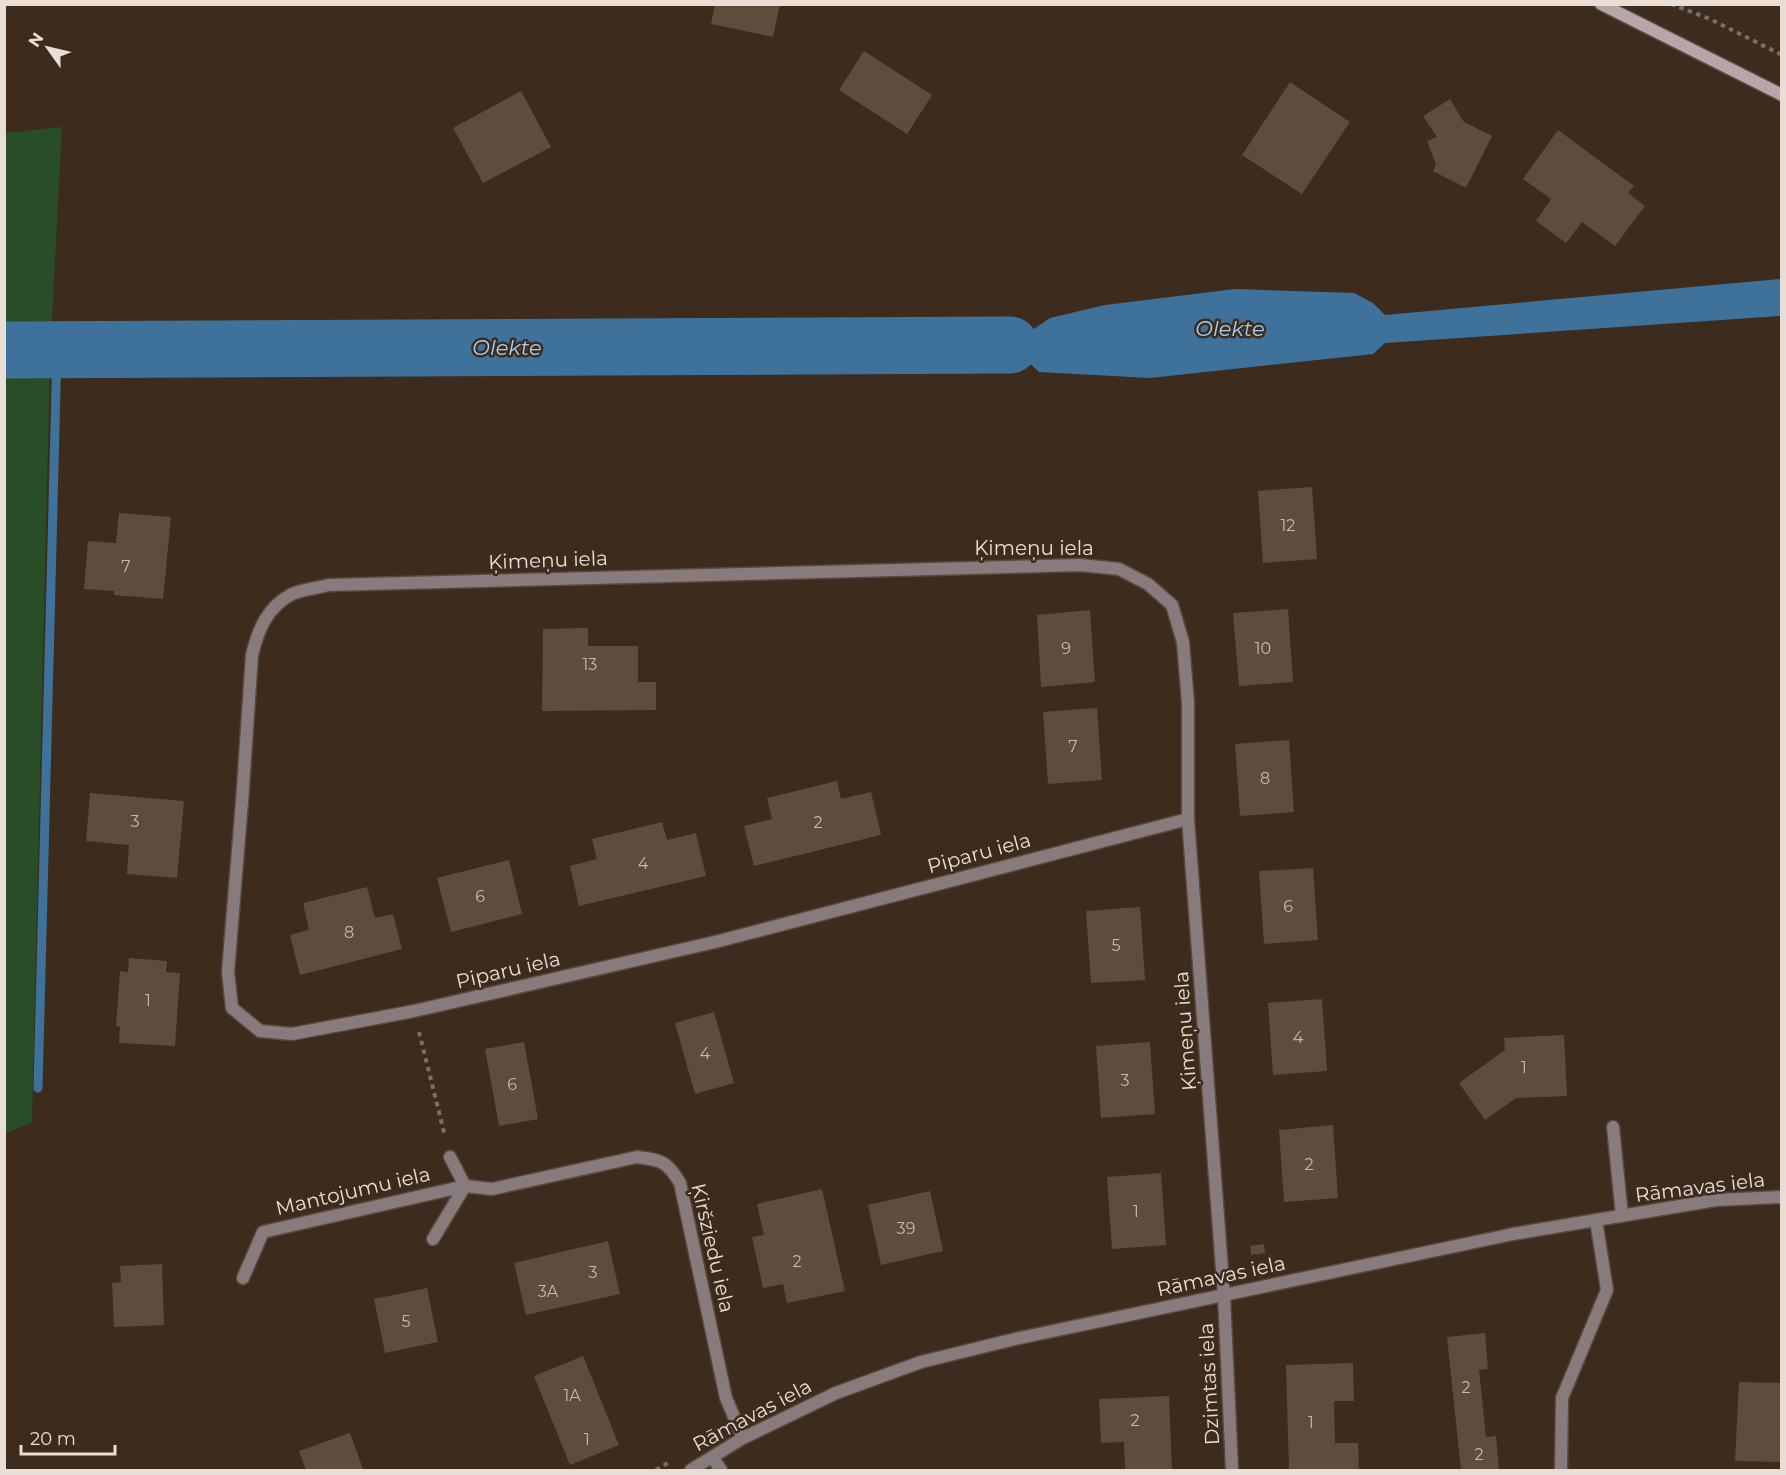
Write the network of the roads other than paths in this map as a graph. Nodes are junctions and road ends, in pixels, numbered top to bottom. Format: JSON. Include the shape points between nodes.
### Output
{"nodes":[{"id":1,"x":1601,"y":4,"type":"edge"},
{"id":2,"x":1782,"y":95,"type":"edge"},
{"id":3,"x":270,"y":610,"type":"joint"},
{"id":4,"x":1188,"y":819,"type":"junction"},
{"id":5,"x":1613,"y":1127,"type":"dead end"},
{"id":6,"x":450,"y":1157,"type":"road end"},
{"id":7,"x":465,"y":1186,"type":"junction"},
{"id":8,"x":1782,"y":1197,"type":"edge"},
{"id":9,"x":1623,"y":1216,"type":"junction"},
{"id":10,"x":1596,"y":1220,"type":"junction"},
{"id":11,"x":433,"y":1239,"type":"dead end"},
{"id":12,"x":243,"y":1278,"type":"dead end"},
{"id":13,"x":1224,"y":1296,"type":"junction"},
{"id":14,"x":743,"y":1438,"type":"junction"},
{"id":15,"x":712,"y":1457,"type":"junction"},
{"id":16,"x":691,"y":1470,"type":"edge"},
{"id":17,"x":721,"y":1470,"type":"edge"},
{"id":18,"x":1232,"y":1470,"type":"edge"},
{"id":19,"x":1561,"y":1470,"type":"edge"}],
"edges":[{"from":1,"to":2,"type":"main road"},
{"from":3,"to":4,"type":"street","name":"Ķimeņu iela","via":[[293,594],[329,585],[1080,565],[1119,569],[1148,584],[1172,605],[1183,642],[1188,703]]},
{"from":3,"to":4,"type":"street","name":"Piparu iela","via":[[252,655],[228,972],[232,1008],[260,1031],[292,1034],[414,1011],[715,942]]},
{"from":4,"to":13,"type":"street","name":"Ķimeņu iela"},
{"from":5,"to":9,"type":"street"},
{"from":6,"to":7,"type":"street"},
{"from":7,"to":11,"type":"street"},
{"from":7,"to":12,"type":"street","name":"Mantojumu iela","via":[[263,1232]]},
{"from":7,"to":14,"type":"street","name":"Ķiršziedu iela","via":[[492,1189],[637,1157],[660,1159],[672,1169],[680,1183],[726,1398]]},
{"from":8,"to":9,"type":"street","name":"Rāmavas iela","via":[[1716,1200]]},
{"from":9,"to":10,"type":"street","name":"Rāmavas iela"},
{"from":10,"to":13,"type":"street","name":"Rāmavas iela"},
{"from":10,"to":19,"type":"street","via":[[1607,1290],[1562,1398]]},
{"from":13,"to":14,"type":"street","name":"Rāmavas iela","via":[[921,1362],[836,1393]]},
{"from":13,"to":18,"type":"street","name":"Dzimtas iela"},
{"from":14,"to":15,"type":"street","name":"Rāmavas iela"},
{"from":15,"to":16,"type":"street","name":"Rāmavas iela"},
{"from":15,"to":17,"type":"street"}]}
